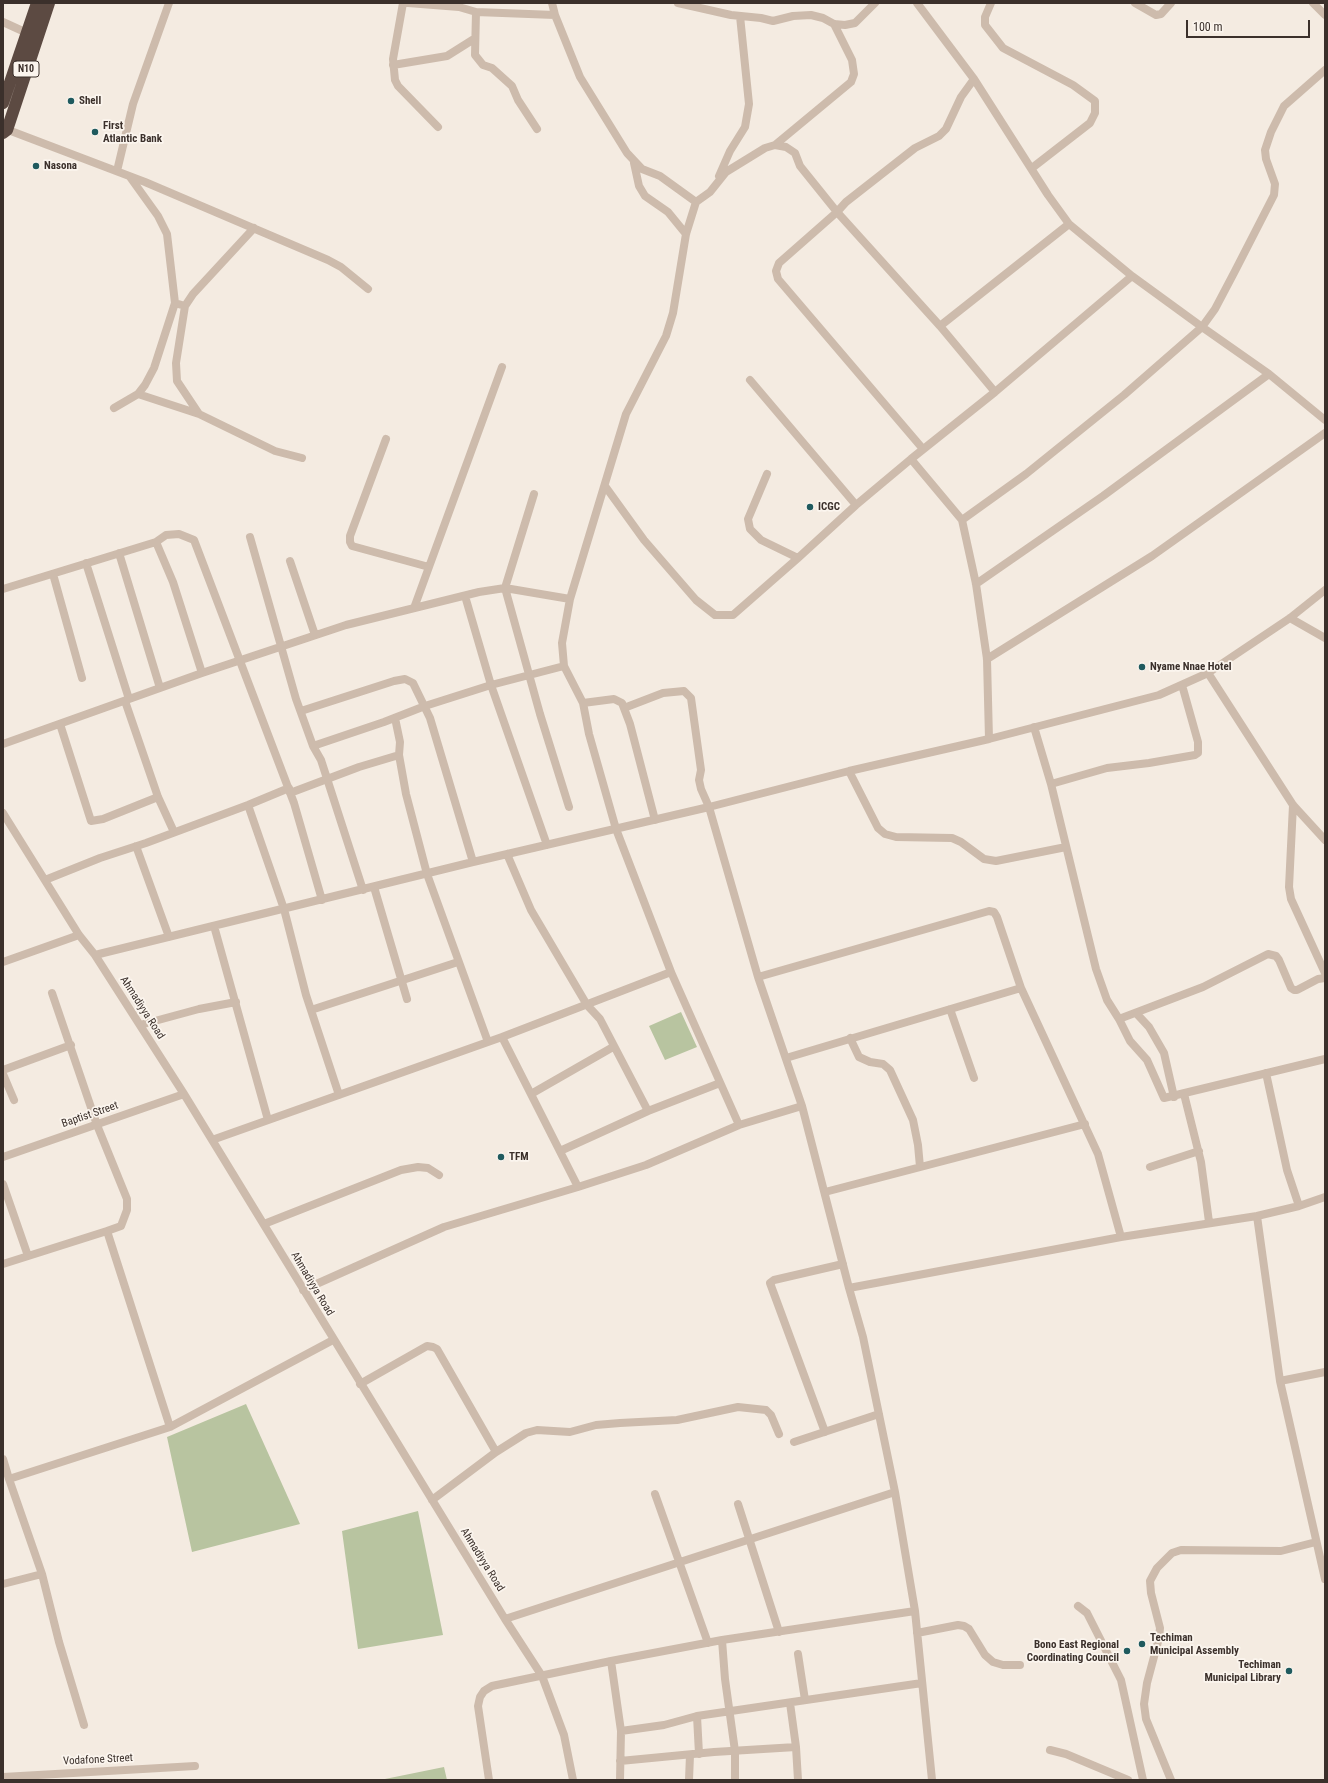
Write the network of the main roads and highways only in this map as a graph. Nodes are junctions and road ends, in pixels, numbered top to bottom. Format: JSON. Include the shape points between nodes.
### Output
{"nodes":[{"id":1,"x":37,"y":3,"type":"edge"},
{"id":2,"x":49,"y":3,"type":"edge"},
{"id":3,"x":3,"y":103,"type":"edge"},
{"id":4,"x":4,"y":131,"type":"edge"}],
"edges":[{"from":1,"to":3,"type":"highway","number":"N10"},
{"from":2,"to":4,"type":"highway","number":"N10"}]}
